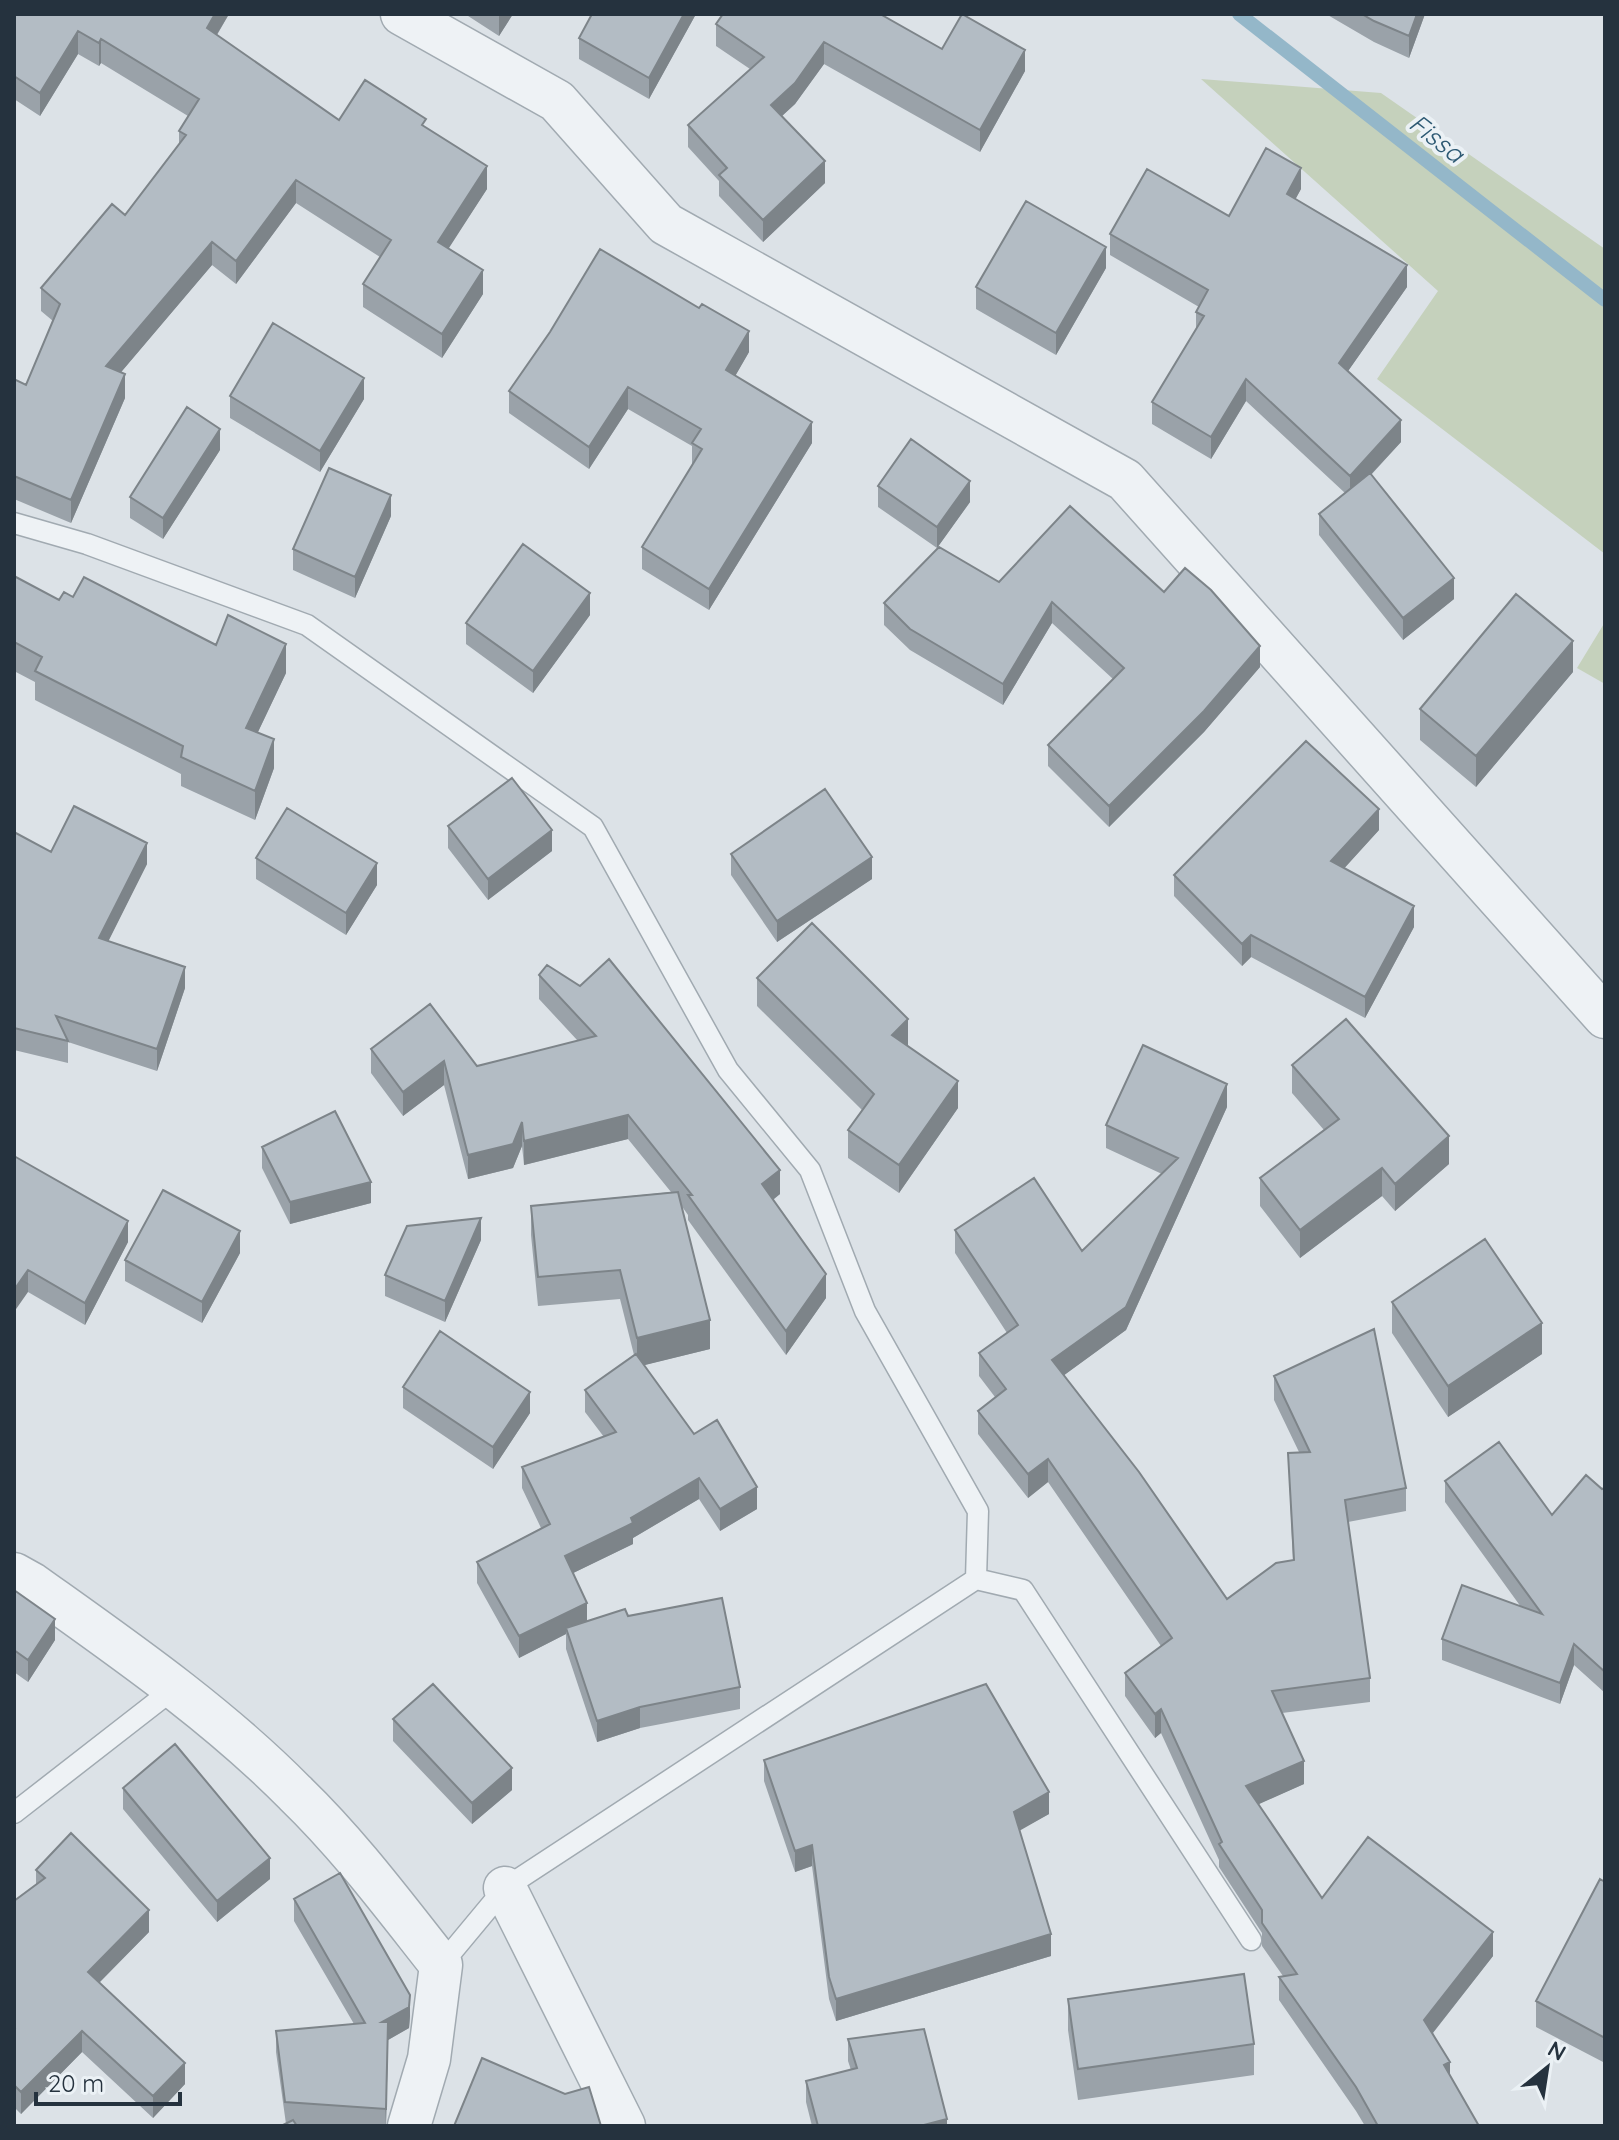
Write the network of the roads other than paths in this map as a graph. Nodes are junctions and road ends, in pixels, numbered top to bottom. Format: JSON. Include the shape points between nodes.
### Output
{"nodes":[{"id":1,"x":402,"y":14,"type":"edge"},
{"id":2,"x":14,"y":523,"type":"edge"},
{"id":3,"x":1605,"y":1017,"type":"edge"},
{"id":4,"x":14,"y":1574,"type":"edge"},
{"id":5,"x":976,"y":1579,"type":"junction"},
{"id":6,"x":176,"y":1687,"type":"junction"},
{"id":7,"x":14,"y":1813,"type":"edge"},
{"id":8,"x":505,"y":1888,"type":"junction"},
{"id":9,"x":1251,"y":1940,"type":"dead end"},
{"id":10,"x":441,"y":1965,"type":"junction"},
{"id":11,"x":409,"y":2126,"type":"edge"},
{"id":12,"x":624,"y":2126,"type":"edge"}],
"edges":[{"from":1,"to":3,"type":"street","via":[[557,101],[666,224],[1125,480]]},
{"from":2,"to":5,"type":"lane","via":[[87,544],[307,625],[593,827],[728,1070],[810,1170],[865,1311],[978,1511]]},
{"from":4,"to":6,"type":"street"},
{"from":5,"to":8,"type":"lane"},
{"from":5,"to":9,"type":"lane","via":[[1023,1590]]},
{"from":6,"to":7,"type":"lane"},
{"from":6,"to":10,"type":"street","via":[[296,1793]]},
{"from":8,"to":10,"type":"lane"},
{"from":8,"to":12,"type":"street"},
{"from":10,"to":11,"type":"street","via":[[429,2059]]}]}
